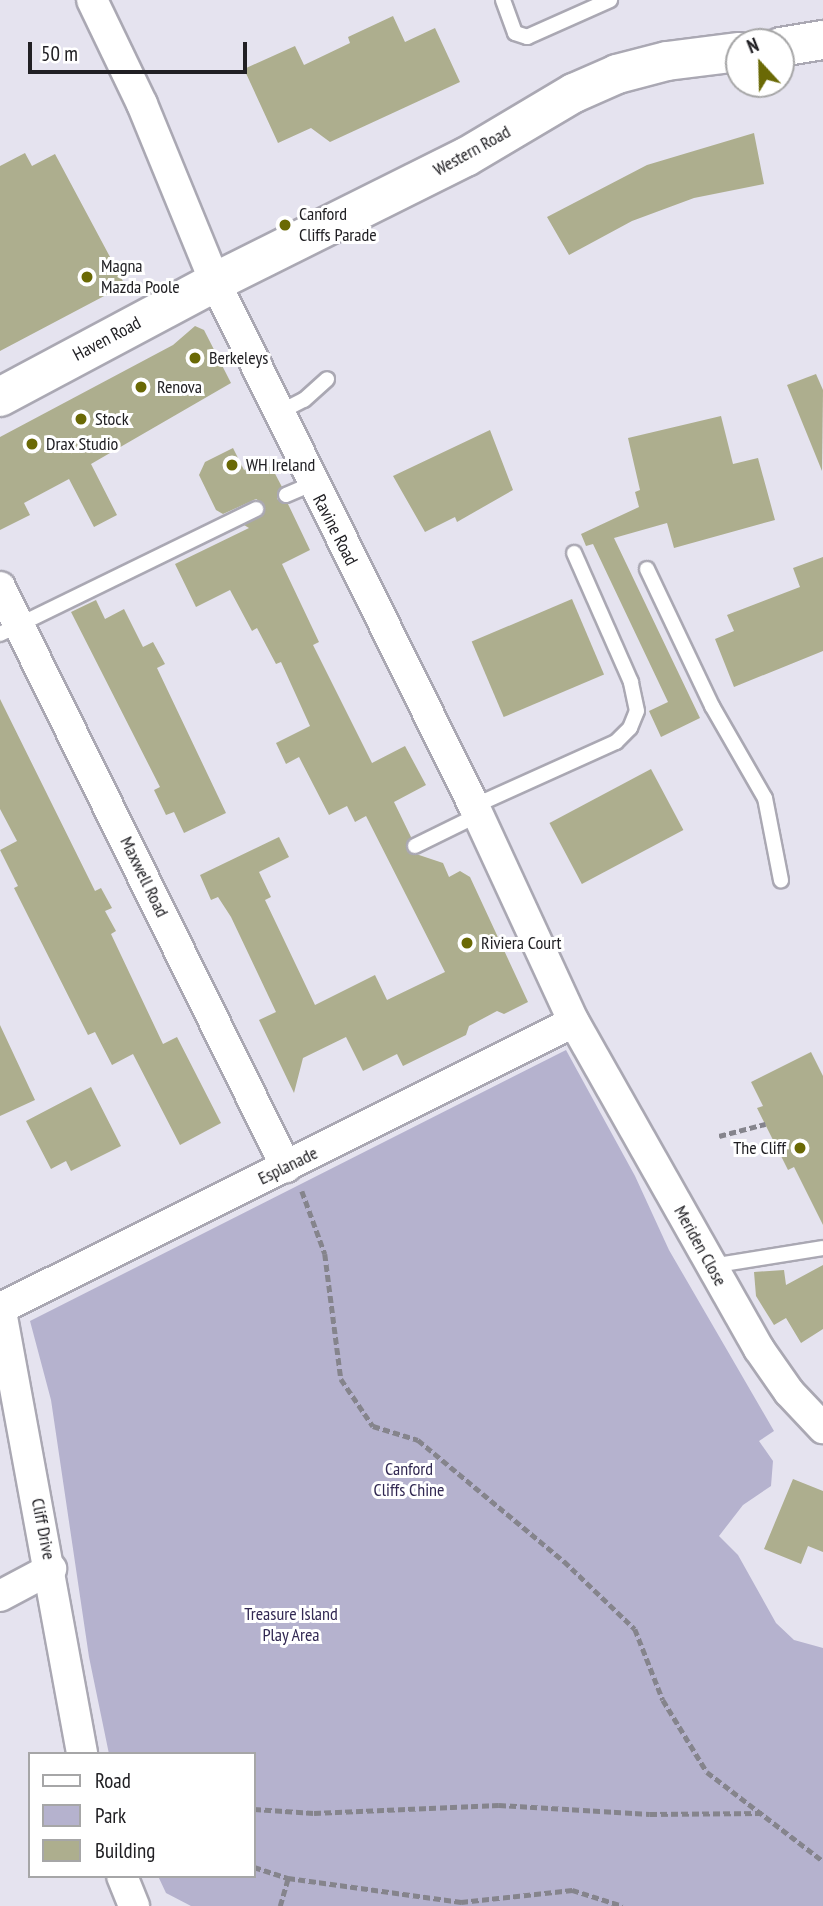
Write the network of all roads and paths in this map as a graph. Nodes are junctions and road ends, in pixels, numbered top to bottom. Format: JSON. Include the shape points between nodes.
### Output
{"nodes":[{"id":1,"x":92,"y":0,"type":"edge"},
{"id":2,"x":503,"y":0,"type":"edge"},
{"id":3,"x":610,"y":0,"type":"edge"},
{"id":4,"x":823,"y":40,"type":"edge"},
{"id":5,"x":795,"y":45,"type":"edge"},
{"id":6,"x":725,"y":54,"type":"edge"},
{"id":7,"x":215,"y":282,"type":"junction"},
{"id":8,"x":327,"y":379,"type":"dead end"},
{"id":9,"x":0,"y":397,"type":"edge"},
{"id":10,"x":278,"y":413,"type":"junction"},
{"id":11,"x":256,"y":509,"type":"dead end"},
{"id":12,"x":574,"y":553,"type":"dead end"},
{"id":13,"x":648,"y":569,"type":"dead end"},
{"id":14,"x":0,"y":587,"type":"edge"},
{"id":15,"x":9,"y":630,"type":"edge"},
{"id":16,"x":476,"y":811,"type":"junction"},
{"id":17,"x":415,"y":846,"type":"dead end"},
{"id":18,"x":781,"y":880,"type":"dead end"},
{"id":19,"x":585,"y":1031,"type":"junction"},
{"id":20,"x":765,"y":1124,"type":"dead end"},
{"id":21,"x":719,"y":1136,"type":"dead end"},
{"id":22,"x":286,"y":1167,"type":"junction"},
{"id":23,"x":823,"y":1248,"type":"edge"},
{"id":24,"x":711,"y":1266,"type":"junction"},
{"id":25,"x":1,"y":1307,"type":"edge"},
{"id":26,"x":823,"y":1428,"type":"edge"},
{"id":27,"x":51,"y":1569,"type":"junction"},
{"id":28,"x":0,"y":1596,"type":"edge"},
{"id":29,"x":82,"y":1752,"type":"edge"},
{"id":30,"x":256,"y":1810,"type":"edge"},
{"id":31,"x":764,"y":1813,"type":"junction"},
{"id":32,"x":823,"y":1861,"type":"edge"},
{"id":33,"x":256,"y":1868,"type":"edge"},
{"id":34,"x":288,"y":1878,"type":"junction"},
{"id":35,"x":280,"y":1906,"type":"edge"},
{"id":36,"x":623,"y":1906,"type":"edge"}],
"edges":[{"from":1,"to":7,"type":"street","name":"Ravine Road","via":[[142,104]]},
{"from":2,"to":3,"type":"lane","via":[[515,33],[527,37]]},
{"from":4,"to":5,"type":"main road"},
{"from":6,"to":7,"type":"main road","name":"Western Road","via":[[667,61],[617,74],[574,93],[466,157]]},
{"from":7,"to":9,"type":"main road","name":"Haven Road"},
{"from":7,"to":10,"type":"street","name":"Ravine Road"},
{"from":8,"to":10,"type":"lane","via":[[303,400]]},
{"from":10,"to":16,"type":"street","name":"Ravine Road","via":[[299,489]]},
{"from":11,"to":15,"type":"lane"},
{"from":12,"to":16,"type":"lane","via":[[631,682],[637,710],[630,728],[616,742]]},
{"from":13,"to":18,"type":"lane","via":[[712,706],[765,798]]},
{"from":14,"to":15,"type":"street","name":"Maxwell Road"},
{"from":15,"to":22,"type":"street","name":"Maxwell Road"},
{"from":16,"to":17,"type":"lane"},
{"from":16,"to":19,"type":"street","name":"Ravine Road"},
{"from":19,"to":22,"type":"street","name":"Esplanade"},
{"from":19,"to":24,"type":"street","name":"Meriden Close"},
{"from":20,"to":21,"type":"path"},
{"from":22,"to":25,"type":"street","name":"Esplanade"},
{"from":22,"to":31,"type":"path","via":[[307,1198],[325,1254],[341,1378],[373,1426],[418,1440],[564,1561],[635,1629],[663,1700],[707,1772]]},
{"from":23,"to":24,"type":"lane"},
{"from":24,"to":26,"type":"street","name":"Meriden Close","via":[[789,1392]]},
{"from":25,"to":27,"type":"street","name":"Cliff Drive"},
{"from":27,"to":28,"type":"street"},
{"from":27,"to":29,"type":"street","name":"Cliff Drive"},
{"from":30,"to":31,"type":"path","via":[[314,1813],[499,1805],[650,1814]]},
{"from":31,"to":32,"type":"path"},
{"from":33,"to":34,"type":"path"},
{"from":34,"to":35,"type":"path"},
{"from":34,"to":36,"type":"path","via":[[461,1902],[572,1890]]}]}
